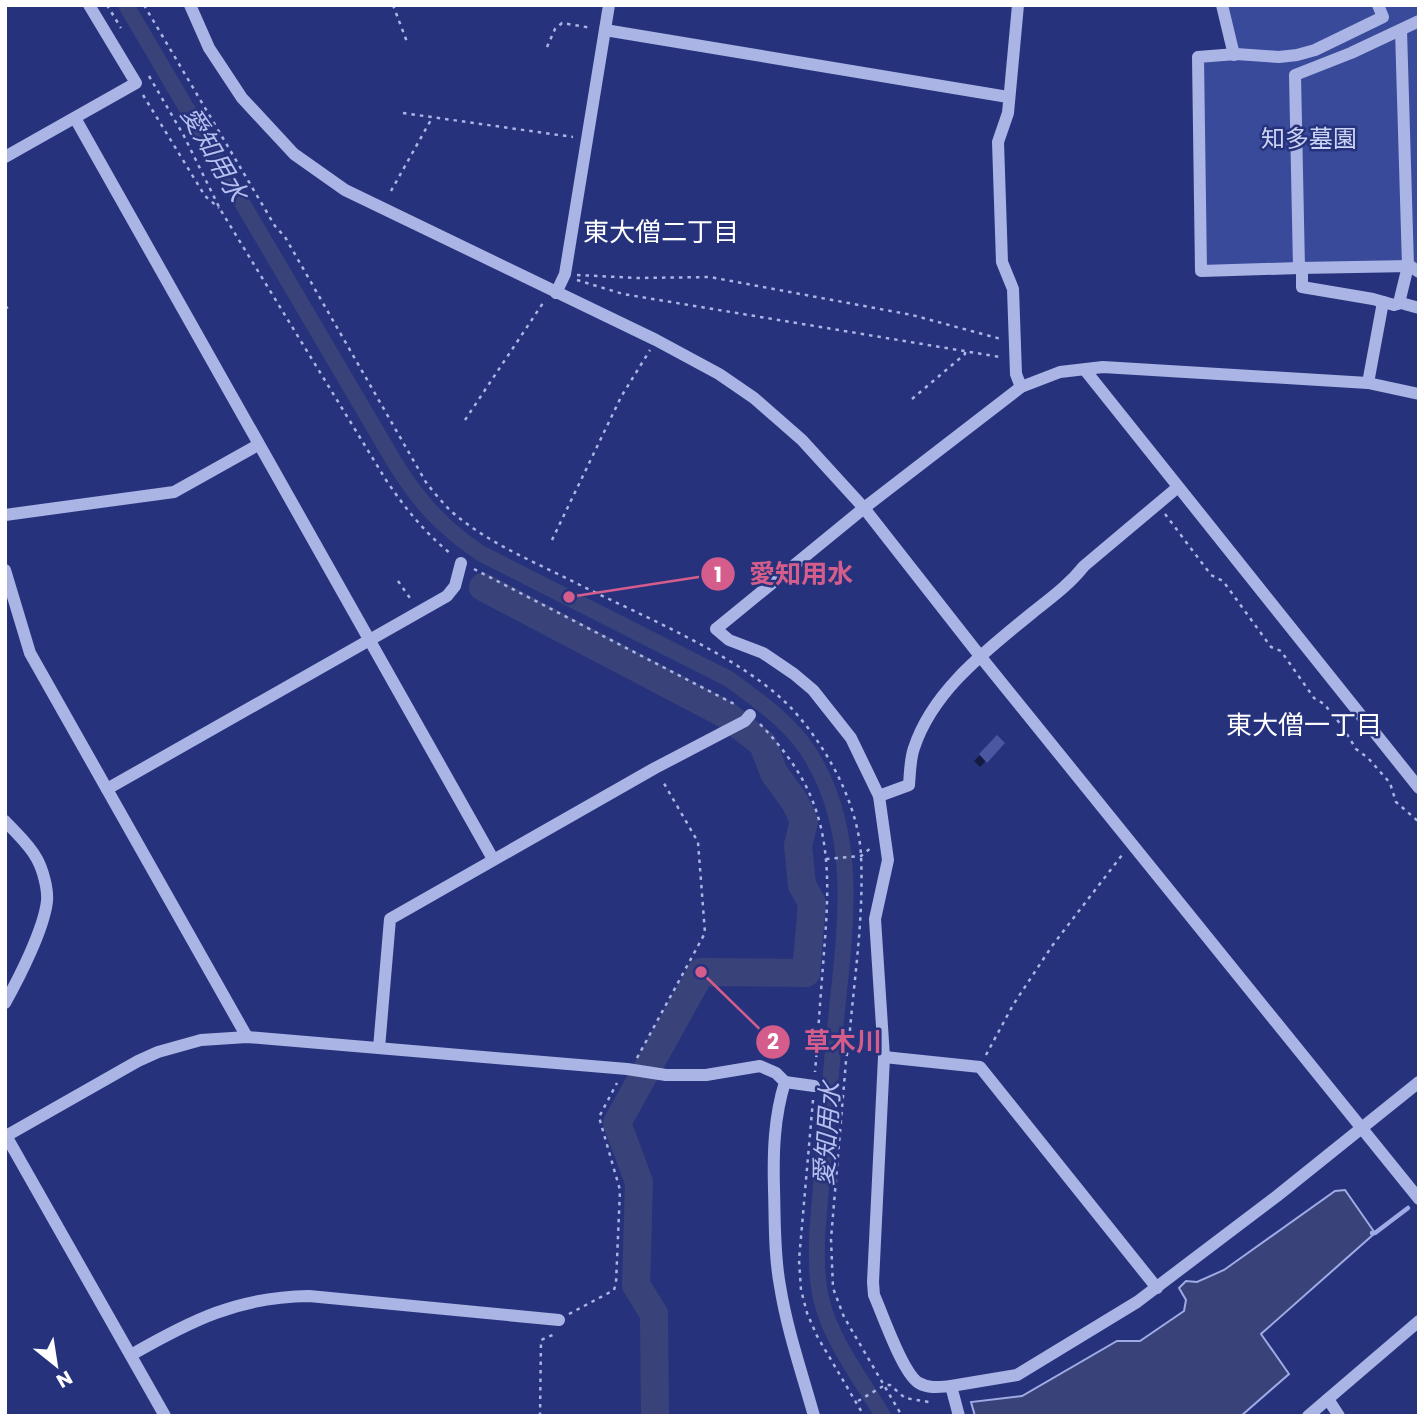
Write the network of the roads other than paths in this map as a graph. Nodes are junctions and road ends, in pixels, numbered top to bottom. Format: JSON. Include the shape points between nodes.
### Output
{"nodes":[{"id":1,"x":89,"y":5,"type":"edge"},
{"id":2,"x":190,"y":5,"type":"edge"},
{"id":3,"x":609,"y":5,"type":"edge"},
{"id":4,"x":1018,"y":5,"type":"edge"},
{"id":5,"x":1222,"y":5,"type":"edge"},
{"id":6,"x":1378,"y":5,"type":"edge"},
{"id":7,"x":1419,"y":20,"type":"edge"},
{"id":8,"x":605,"y":30,"type":"junction"},
{"id":9,"x":1401,"y":30,"type":"junction"},
{"id":10,"x":1234,"y":55,"type":"junction"},
{"id":11,"x":1297,"y":55,"type":"junction"},
{"id":12,"x":1299,"y":73,"type":"junction"},
{"id":13,"x":1008,"y":97,"type":"junction"},
{"id":14,"x":75,"y":118,"type":"junction"},
{"id":15,"x":5,"y":157,"type":"edge"},
{"id":16,"x":1301,"y":268,"type":"junction"},
{"id":17,"x":1414,"y":269,"type":"edge"},
{"id":18,"x":553,"y":292,"type":"junction"},
{"id":19,"x":1383,"y":302,"type":"junction"},
{"id":20,"x":1399,"y":303,"type":"junction"},
{"id":21,"x":1419,"y":308,"type":"edge"},
{"id":22,"x":1085,"y":370,"type":"junction"},
{"id":23,"x":1368,"y":383,"type":"junction"},
{"id":24,"x":1021,"y":387,"type":"junction"},
{"id":25,"x":1414,"y":393,"type":"edge"},
{"id":26,"x":1419,"y":403,"type":"edge"},
{"id":27,"x":258,"y":445,"type":"junction"},
{"id":28,"x":1178,"y":487,"type":"junction"},
{"id":29,"x":864,"y":508,"type":"junction"},
{"id":30,"x":5,"y":516,"type":"edge"},
{"id":31,"x":461,"y":563,"type":"road end"},
{"id":32,"x":5,"y":570,"type":"edge"},
{"id":33,"x":370,"y":639,"type":"junction"},
{"id":34,"x":980,"y":656,"type":"junction"},
{"id":35,"x":750,"y":715,"type":"road end"},
{"id":36,"x":1419,"y":788,"type":"edge"},
{"id":37,"x":107,"y":789,"type":"junction"},
{"id":38,"x":879,"y":796,"type":"junction"},
{"id":39,"x":5,"y":821,"type":"edge"},
{"id":40,"x":493,"y":859,"type":"junction"},
{"id":41,"x":5,"y":1003,"type":"edge"},
{"id":42,"x":247,"y":1037,"type":"junction"},
{"id":43,"x":379,"y":1048,"type":"junction"},
{"id":44,"x":884,"y":1057,"type":"junction"},
{"id":45,"x":785,"y":1082,"type":"junction"},
{"id":46,"x":1419,"y":1082,"type":"edge"},
{"id":47,"x":814,"y":1086,"type":"road end"},
{"id":48,"x":1361,"y":1128,"type":"junction"},
{"id":49,"x":6,"y":1135,"type":"edge"},
{"id":50,"x":1419,"y":1199,"type":"edge"},
{"id":51,"x":1157,"y":1288,"type":"junction"},
{"id":52,"x":559,"y":1320,"type":"road end"},
{"id":53,"x":1419,"y":1321,"type":"edge"},
{"id":54,"x":131,"y":1355,"type":"junction"},
{"id":55,"x":951,"y":1386,"type":"junction"},
{"id":56,"x":1328,"y":1399,"type":"junction"},
{"id":57,"x":165,"y":1416,"type":"edge"},
{"id":58,"x":814,"y":1416,"type":"edge"},
{"id":59,"x":959,"y":1416,"type":"edge"},
{"id":60,"x":1308,"y":1416,"type":"edge"},
{"id":61,"x":1339,"y":1416,"type":"edge"}],
"edges":[{"from":1,"to":14,"type":"street","via":[[136,83]]},
{"from":2,"to":18,"type":"street","via":[[209,48],[242,98],[294,154],[345,190]]},
{"from":3,"to":8,"type":"street"},
{"from":4,"to":13,"type":"street"},
{"from":5,"to":10,"type":"street"},
{"from":6,"to":11,"type":"street","via":[[1383,17]]},
{"from":7,"to":9,"type":"street"},
{"from":8,"to":13,"type":"street"},
{"from":8,"to":18,"type":"street","via":[[565,274]]},
{"from":9,"to":12,"type":"street"},
{"from":9,"to":17,"type":"street"},
{"from":10,"to":11,"type":"street"},
{"from":10,"to":16,"type":"street","via":[[1198,57],[1201,271]]},
{"from":11,"to":12,"type":"street"},
{"from":12,"to":16,"type":"street","via":[[1295,75]]},
{"from":13,"to":24,"type":"street","via":[[998,142],[1002,262],[1013,289],[1016,374]]},
{"from":14,"to":15,"type":"street"},
{"from":14,"to":27,"type":"street"},
{"from":16,"to":17,"type":"street"},
{"from":16,"to":19,"type":"street","via":[[1302,287]]},
{"from":17,"to":20,"type":"street"},
{"from":18,"to":29,"type":"street","via":[[656,340],[754,398],[802,440]]},
{"from":19,"to":20,"type":"street"},
{"from":19,"to":23,"type":"street"},
{"from":20,"to":21,"type":"street"},
{"from":22,"to":23,"type":"street"},
{"from":22,"to":24,"type":"street","via":[[1060,372]]},
{"from":22,"to":28,"type":"street"},
{"from":23,"to":25,"type":"street"},
{"from":24,"to":29,"type":"street"},
{"from":25,"to":26,"type":"street"},
{"from":27,"to":30,"type":"street","via":[[173,492]]},
{"from":27,"to":33,"type":"street"},
{"from":28,"to":34,"type":"street"},
{"from":28,"to":36,"type":"street"},
{"from":29,"to":34,"type":"street"},
{"from":29,"to":38,"type":"street","via":[[716,629],[729,640],[764,653],[813,690],[850,738]]},
{"from":31,"to":33,"type":"street","via":[[447,596]]},
{"from":32,"to":37,"type":"street","via":[[30,653]]},
{"from":33,"to":37,"type":"street"},
{"from":33,"to":40,"type":"street"},
{"from":34,"to":38,"type":"street","via":[[921,729],[909,785]]},
{"from":34,"to":48,"type":"street"},
{"from":35,"to":40,"type":"street"},
{"from":37,"to":42,"type":"street"},
{"from":38,"to":44,"type":"street","via":[[888,860],[875,919]]},
{"from":39,"to":41,"type":"street","via":[[38,860],[47,901]]},
{"from":40,"to":43,"type":"street","via":[[390,919]]},
{"from":42,"to":43,"type":"street"},
{"from":42,"to":49,"type":"street","via":[[201,1040],[158,1052]]},
{"from":43,"to":45,"type":"street","via":[[666,1074],[706,1075],[760,1066]]},
{"from":44,"to":51,"type":"street","via":[[980,1067]]},
{"from":44,"to":55,"type":"street","via":[[874,1296],[907,1372],[931,1388]]},
{"from":45,"to":47,"type":"street"},
{"from":45,"to":58,"type":"street","via":[[776,1121],[775,1247],[791,1337]]},
{"from":46,"to":48,"type":"street"},
{"from":48,"to":50,"type":"street"},
{"from":48,"to":51,"type":"street"},
{"from":49,"to":54,"type":"street"},
{"from":51,"to":55,"type":"street","via":[[1017,1375]]},
{"from":52,"to":54,"type":"street","via":[[309,1296],[275,1297],[203,1317]]},
{"from":53,"to":56,"type":"street"},
{"from":54,"to":57,"type":"street"},
{"from":55,"to":59,"type":"street"},
{"from":56,"to":60,"type":"street"},
{"from":56,"to":61,"type":"street"}]}
